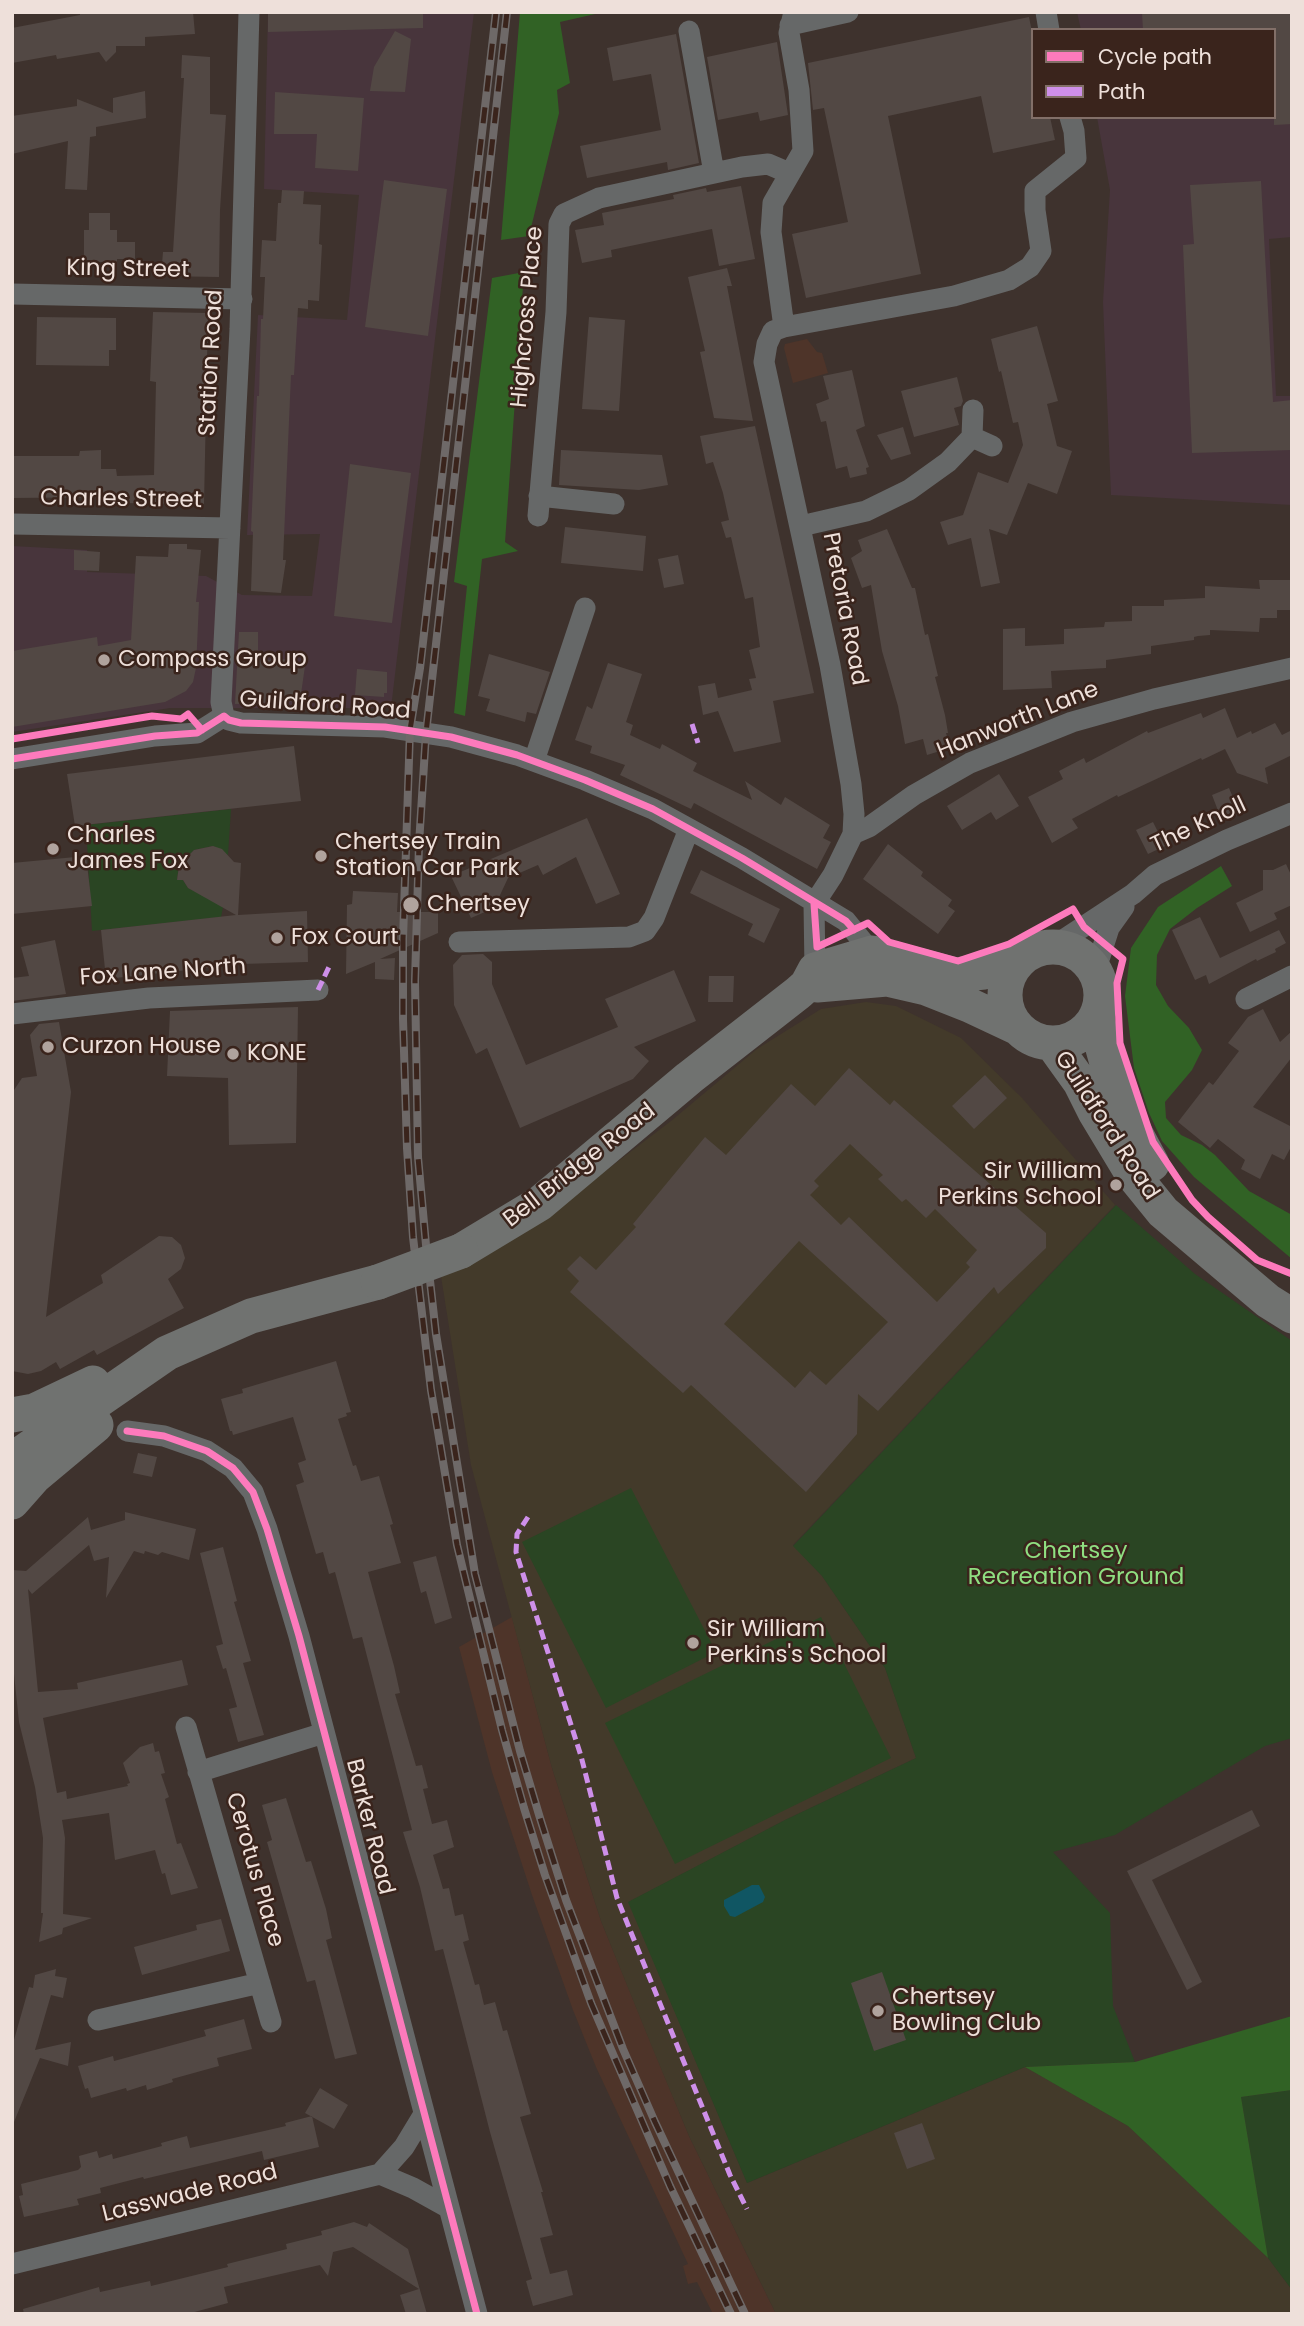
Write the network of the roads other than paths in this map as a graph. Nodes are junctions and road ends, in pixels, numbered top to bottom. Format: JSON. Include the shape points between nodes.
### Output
{"nodes":[{"id":1,"x":249,"y":12,"type":"edge"},
{"id":2,"x":848,"y":12,"type":"edge"},
{"id":3,"x":792,"y":18,"type":"edge"},
{"id":4,"x":690,"y":31,"type":"dead end"},
{"id":5,"x":1071,"y":119,"type":"edge"},
{"id":6,"x":714,"y":173,"type":"junction"},
{"id":7,"x":789,"y":173,"type":"junction"},
{"id":8,"x":12,"y":294,"type":"edge"},
{"id":9,"x":242,"y":299,"type":"junction"},
{"id":10,"x":784,"y":327,"type":"junction"},
{"id":11,"x":973,"y":410,"type":"dead end"},
{"id":12,"x":972,"y":437,"type":"junction"},
{"id":13,"x":992,"y":446,"type":"dead end"},
{"id":14,"x":614,"y":504,"type":"dead end"},
{"id":15,"x":12,"y":524,"type":"edge"},
{"id":16,"x":801,"y":526,"type":"junction"},
{"id":17,"x":230,"y":528,"type":"junction"},
{"id":18,"x":585,"y":608,"type":"dead end"},
{"id":19,"x":1292,"y":668,"type":"edge"},
{"id":20,"x":224,"y":716,"type":"junction"},
{"id":21,"x":12,"y":759,"type":"edge"},
{"id":22,"x":534,"y":761,"type":"junction"},
{"id":23,"x":1292,"y":813,"type":"edge"},
{"id":24,"x":689,"y":829,"type":"junction"},
{"id":25,"x":853,"y":834,"type":"junction"},
{"id":26,"x":1133,"y":894,"type":"junction"},
{"id":27,"x":814,"y":904,"type":"junction"},
{"id":28,"x":459,"y":942,"type":"dead end"},
{"id":29,"x":1054,"y":946,"type":"junction"},
{"id":30,"x":1019,"y":960,"type":"junction"},
{"id":31,"x":880,"y":966,"type":"junction"},
{"id":32,"x":1095,"y":972,"type":"junction"},
{"id":33,"x":1292,"y":975,"type":"edge"},
{"id":34,"x":811,"y":977,"type":"junction"},
{"id":35,"x":318,"y":990,"type":"dead end"},
{"id":36,"x":1246,"y":999,"type":"dead end"},
{"id":37,"x":12,"y":1014,"type":"edge"},
{"id":38,"x":1097,"y":1014,"type":"junction"},
{"id":39,"x":1018,"y":1028,"type":"junction"},
{"id":40,"x":1052,"y":1043,"type":"junction"},
{"id":41,"x":1192,"y":1236,"type":"junction"},
{"id":42,"x":1292,"y":1316,"type":"edge"},
{"id":43,"x":167,"y":1353,"type":"junction"},
{"id":44,"x":12,"y":1415,"type":"edge"},
{"id":45,"x":127,"y":1431,"type":"dead end"},
{"id":46,"x":12,"y":1460,"type":"edge"},
{"id":47,"x":12,"y":1502,"type":"edge"},
{"id":48,"x":187,"y":1727,"type":"dead end"},
{"id":49,"x":324,"y":1733,"type":"junction"},
{"id":50,"x":198,"y":1772,"type":"junction"},
{"id":51,"x":260,"y":1983,"type":"junction"},
{"id":52,"x":97,"y":2020,"type":"dead end"},
{"id":53,"x":271,"y":2022,"type":"dead end"},
{"id":54,"x":424,"y":2114,"type":"junction"},
{"id":55,"x":380,"y":2174,"type":"junction"},
{"id":56,"x":449,"y":2208,"type":"junction"},
{"id":57,"x":12,"y":2264,"type":"edge"},
{"id":58,"x":477,"y":2314,"type":"edge"}],
"edges":[{"from":1,"to":9,"type":"street","name":"Station Road"},
{"from":2,"to":3,"type":"street"},
{"from":3,"to":7,"type":"street","via":[[789,33],[803,151]]},
{"from":4,"to":6,"type":"street"},
{"from":5,"to":10,"type":"street","via":[[1076,158],[1035,191],[1041,251],[1030,267],[1009,280],[954,296]]},
{"from":6,"to":7,"type":"street","name":"Highcross Place","via":[[768,164]]},
{"from":6,"to":14,"type":"street","name":"Highcross Place","via":[[599,198],[564,214],[559,224],[539,506]]},
{"from":7,"to":10,"type":"street","via":[[773,203],[771,232]]},
{"from":8,"to":9,"type":"street","name":"King Street"},
{"from":9,"to":17,"type":"street","name":"Station Road"},
{"from":10,"to":16,"type":"street","name":"Pretoria Road","via":[[773,331],[764,362]]},
{"from":11,"to":12,"type":"street"},
{"from":12,"to":13,"type":"street"},
{"from":12,"to":16,"type":"street","via":[[909,490],[866,511]]},
{"from":15,"to":17,"type":"street","name":"Charles Street"},
{"from":16,"to":25,"type":"street","name":"Pretoria Road","via":[[852,785]]},
{"from":17,"to":20,"type":"street","name":"Station Road"},
{"from":18,"to":22,"type":"street"},
{"from":19,"to":25,"type":"street","name":"Hanworth Lane","via":[[1072,722],[970,764]]},
{"from":20,"to":21,"type":"street","name":"Guildford Road","via":[[197,733]]},
{"from":20,"to":22,"type":"street","name":"Guildford Road","via":[[241,723],[385,727],[451,737]]},
{"from":22,"to":24,"type":"street","name":"Guildford Road","via":[[653,809]]},
{"from":23,"to":26,"type":"street","name":"The Knoll","via":[[1179,862]]},
{"from":24,"to":27,"type":"street","name":"Guildford Road"},
{"from":24,"to":28,"type":"street","via":[[645,930],[629,937]]},
{"from":25,"to":27,"type":"street"},
{"from":26,"to":29,"type":"street","name":"The Knoll"},
{"from":26,"to":32,"type":"street","name":"The Knoll","via":[[1109,928]]},
{"from":27,"to":31,"type":"street","name":"Guildford Road","via":[[846,921]]},
{"from":27,"to":34,"type":"street","via":[[817,947]]},
{"from":29,"to":30,"type":"main road"},
{"from":29,"to":32,"type":"main road","via":[[1078,954]]},
{"from":30,"to":31,"type":"main road","via":[[984,972],[955,975]]},
{"from":30,"to":39,"type":"main road","via":[[1005,986],[1009,1016]]},
{"from":31,"to":34,"type":"main road","via":[[836,985]]},
{"from":31,"to":39,"type":"main road"},
{"from":32,"to":38,"type":"main road","via":[[1101,1000]]},
{"from":33,"to":36,"type":"street"},
{"from":34,"to":43,"type":"main road","name":"Bell Bridge Road","bridge":true,"via":[[539,1204],[461,1251],[378,1282],[251,1316]]},
{"from":35,"to":37,"type":"street","name":"Fox Lane North","via":[[149,998]]},
{"from":38,"to":40,"type":"main road","via":[[1079,1035]]},
{"from":38,"to":41,"type":"main road","name":"Guildford Road","via":[[1116,1099],[1177,1200]]},
{"from":39,"to":40,"type":"main road"},
{"from":40,"to":41,"type":"main road","name":"Guildford Road","via":[[1133,1175],[1163,1212]]},
{"from":41,"to":42,"type":"main road","name":"Guildford Road"},
{"from":43,"to":44,"type":"main road","name":"Bell Bridge Road","via":[[142,1359],[34,1410]]},
{"from":43,"to":46,"type":"main road","name":"Bell Bridge Road"},
{"from":43,"to":47,"type":"main road","via":[[129,1399],[35,1476]]},
{"from":45,"to":49,"type":"street","name":"Barker Road","via":[[164,1436],[206,1451],[233,1468],[253,1492]]},
{"from":48,"to":50,"type":"street","name":"Cerotus Place"},
{"from":49,"to":50,"type":"street","name":"Cerotus Place"},
{"from":49,"to":54,"type":"street","name":"Barker Road"},
{"from":50,"to":51,"type":"street","name":"Cerotus Place"},
{"from":51,"to":52,"type":"street","name":"Cerotus Place"},
{"from":51,"to":53,"type":"street","name":"Cerotus Place"},
{"from":54,"to":55,"type":"street"},
{"from":54,"to":56,"type":"street","name":"Barker Road"},
{"from":55,"to":56,"type":"street"},
{"from":55,"to":57,"type":"street","name":"Lasswade Road"},
{"from":56,"to":58,"type":"street","name":"Barker Road"}]}
